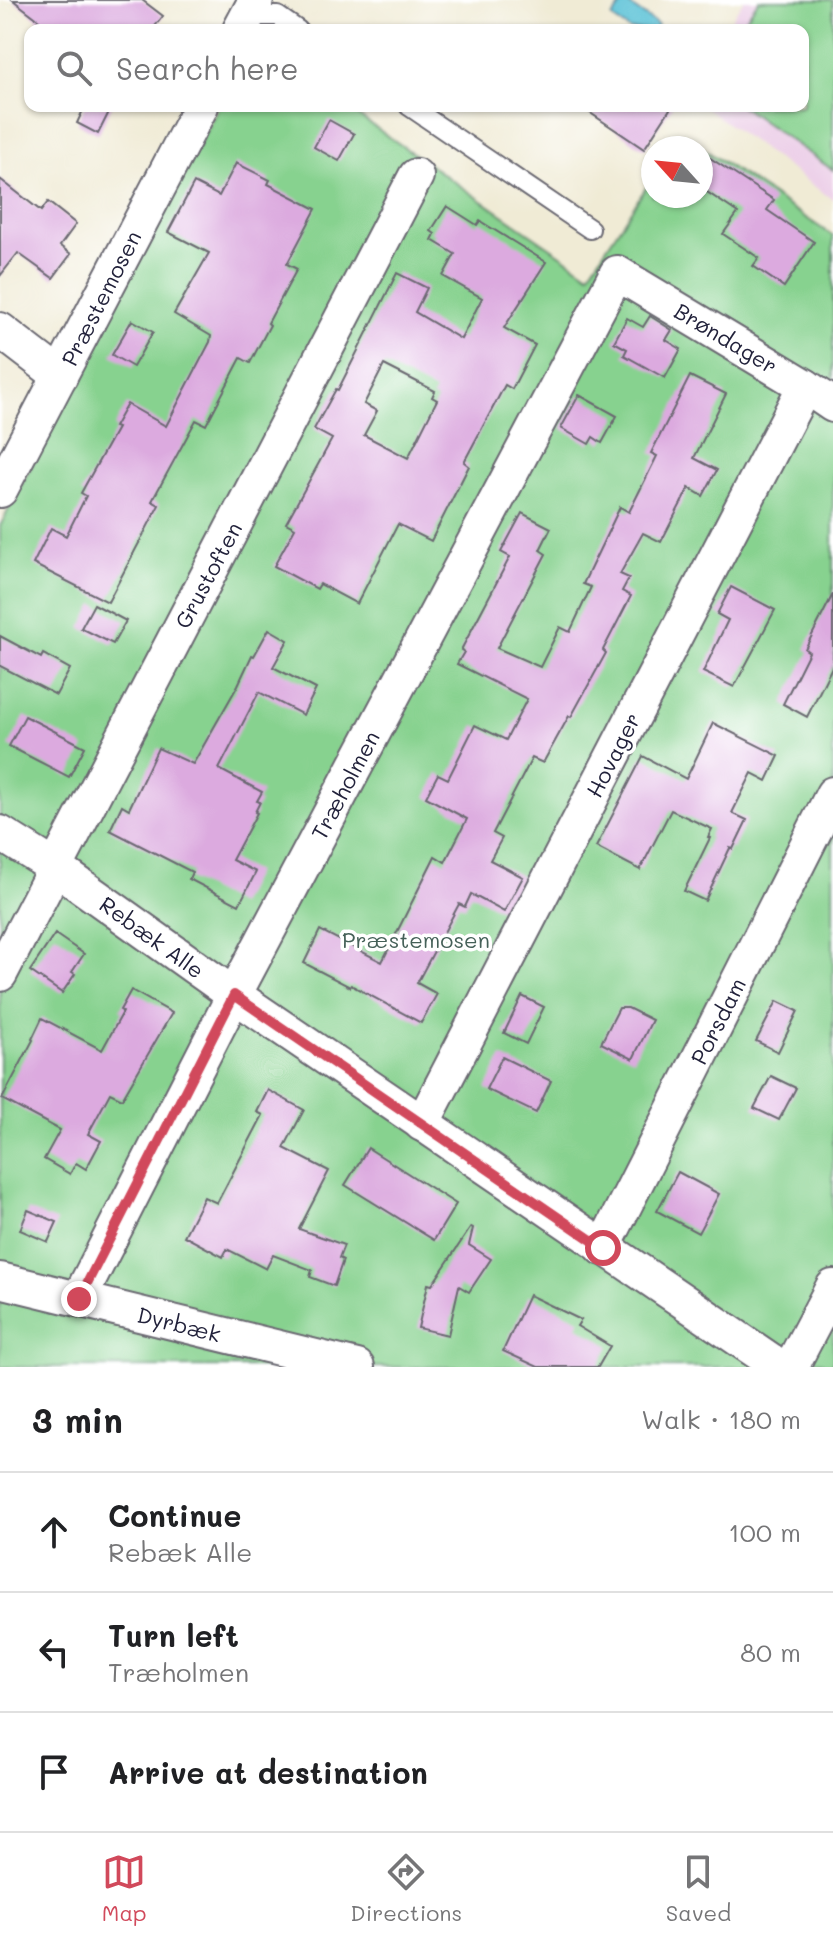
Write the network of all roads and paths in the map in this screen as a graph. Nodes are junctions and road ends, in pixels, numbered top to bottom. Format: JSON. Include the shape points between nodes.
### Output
{"nodes":[{"id":1,"x":243,"y":12,"type":"edge"},
{"id":2,"x":289,"y":24,"type":"edge"},
{"id":3,"x":198,"y":112,"type":"edge"},
{"id":4,"x":418,"y":112,"type":"edge"},
{"id":5,"x":416,"y":176,"type":"dead end"},
{"id":6,"x":590,"y":229,"type":"dead end"},
{"id":7,"x":617,"y":273,"type":"joint"},
{"id":8,"x":0,"y":330,"type":"edge"},
{"id":9,"x":60,"y":376,"type":"junction"},
{"id":10,"x":805,"y":386,"type":"junction"},
{"id":11,"x":833,"y":405,"type":"edge"},
{"id":12,"x":0,"y":490,"type":"edge"},
{"id":13,"x":833,"y":794,"type":"edge"},
{"id":14,"x":0,"y":833,"type":"edge"},
{"id":15,"x":56,"y":868,"type":"junction"},
{"id":16,"x":0,"y":974,"type":"edge"},
{"id":17,"x":234,"y":995,"type":"junction"},
{"id":18,"x":422,"y":1124,"type":"junction"},
{"id":19,"x":603,"y":1248,"type":"junction"},
{"id":20,"x":0,"y":1280,"type":"edge"},
{"id":21,"x":833,"y":1287,"type":"edge"},
{"id":22,"x":79,"y":1299,"type":"junction"},
{"id":23,"x":357,"y":1367,"type":"edge"},
{"id":24,"x":780,"y":1367,"type":"edge"},
{"id":25,"x":791,"y":1367,"type":"edge"}],
"edges":[{"from":1,"to":2,"type":"lane","via":[[278,16]]},
{"from":3,"to":9,"type":"street","name":"Præstemosen"},
{"from":4,"to":6,"type":"lane"},
{"from":5,"to":15,"type":"street","name":"Grustoften"},
{"from":7,"to":10,"type":"street","name":"Brøndager"},
{"from":7,"to":17,"type":"street","name":"Træholmen"},
{"from":8,"to":9,"type":"street"},
{"from":9,"to":12,"type":"street","name":"Præstemosen"},
{"from":10,"to":11,"type":"street","name":"Brøndager"},
{"from":10,"to":18,"type":"street","name":"Hovager"},
{"from":13,"to":19,"type":"street","name":"Porsdam"},
{"from":14,"to":15,"type":"street","name":"Rebæk Alle"},
{"from":15,"to":16,"type":"street","name":"Grustoften"},
{"from":15,"to":17,"type":"street","name":"Rebæk Alle"},
{"from":17,"to":18,"type":"street","name":"Rebæk Alle"},
{"from":17,"to":22,"type":"street","name":"Træholmen"},
{"from":18,"to":19,"type":"street","name":"Rebæk Alle"},
{"from":19,"to":24,"type":"street","name":"Rebæk Alle"},
{"from":20,"to":22,"type":"street","name":"Dyrbæk"},
{"from":21,"to":25,"type":"street"},
{"from":22,"to":23,"type":"street","name":"Dyrbæk"}]}
